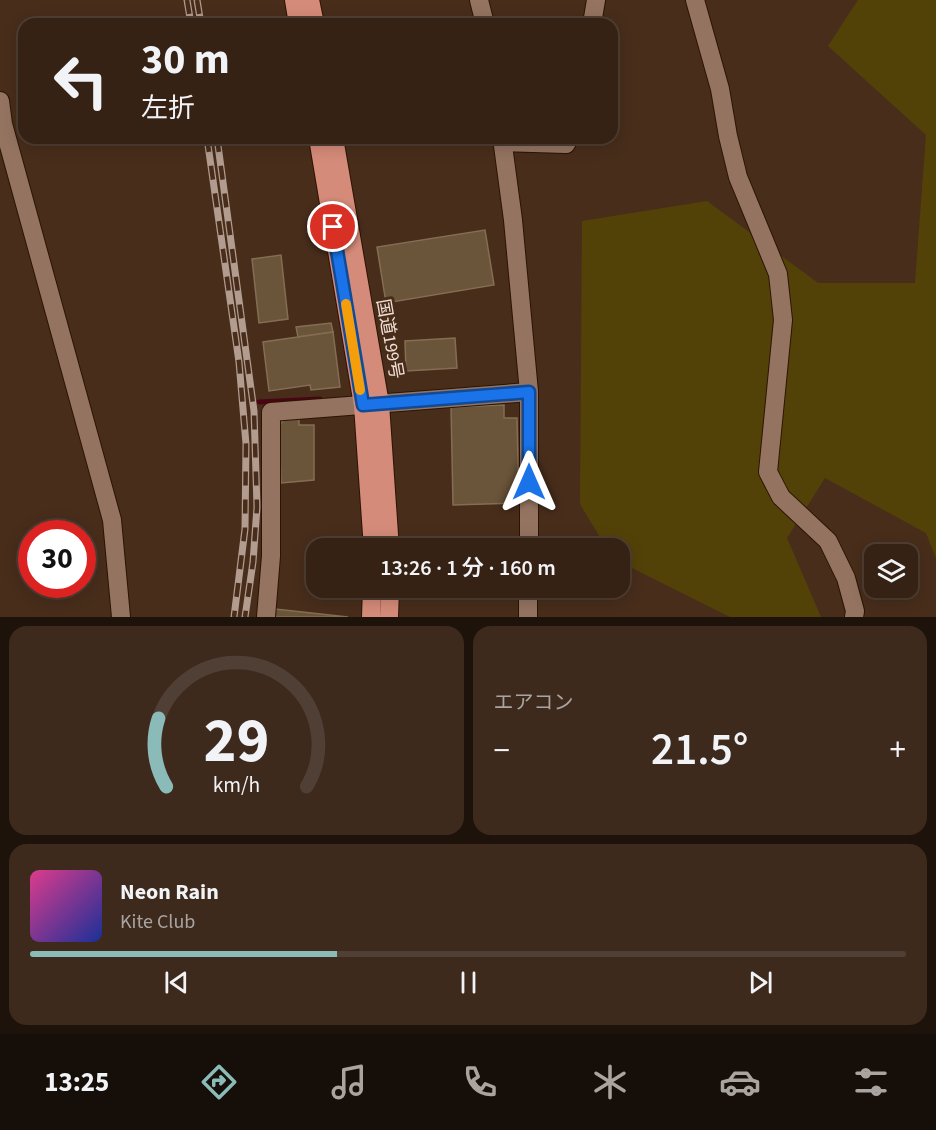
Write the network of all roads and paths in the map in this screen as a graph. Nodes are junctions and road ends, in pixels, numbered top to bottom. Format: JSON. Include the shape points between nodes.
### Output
{"nodes":[{"id":1,"x":294,"y":0,"type":"edge"},
{"id":2,"x":310,"y":0,"type":"edge"},
{"id":3,"x":479,"y":0,"type":"edge"},
{"id":4,"x":596,"y":0,"type":"edge"},
{"id":5,"x":695,"y":0,"type":"edge"},
{"id":6,"x":297,"y":18,"type":"edge"},
{"id":7,"x":314,"y":18,"type":"edge"},
{"id":8,"x":484,"y":18,"type":"edge"},
{"id":9,"x":593,"y":18,"type":"edge"},
{"id":10,"x":0,"y":101,"type":"edge"},
{"id":11,"x":319,"y":144,"type":"edge"},
{"id":12,"x":335,"y":144,"type":"edge"},
{"id":13,"x":503,"y":144,"type":"edge"},
{"id":14,"x":529,"y":392,"type":"junction"},
{"id":15,"x":371,"y":404,"type":"junction"},
{"id":16,"x":373,"y":538,"type":"edge"},
{"id":17,"x":389,"y":538,"type":"edge"},
{"id":18,"x":529,"y":538,"type":"edge"},
{"id":19,"x":372,"y":598,"type":"edge"},
{"id":20,"x":390,"y":598,"type":"edge"},
{"id":21,"x":528,"y":598,"type":"edge"},
{"id":22,"x":121,"y":617,"type":"edge"},
{"id":23,"x":266,"y":617,"type":"edge"},
{"id":24,"x":371,"y":617,"type":"edge"},
{"id":25,"x":389,"y":617,"type":"edge"},
{"id":26,"x":528,"y":617,"type":"edge"},
{"id":27,"x":854,"y":617,"type":"edge"}],
"edges":[{"from":1,"to":6,"type":"highway"},
{"from":2,"to":7,"type":"highway"},
{"from":3,"to":8,"type":"street"},
{"from":4,"to":9,"type":"street"},
{"from":5,"to":27,"type":"street","via":[[720,89],[738,177],[778,274],[783,320],[768,472],[782,497],[828,541],[846,578]]},
{"from":10,"to":22,"type":"street","via":[[6,136],[112,520]]},
{"from":11,"to":15,"type":"highway","name":"国道199号"},
{"from":12,"to":15,"type":"highway","name":"国道199号"},
{"from":13,"to":14,"type":"street"},
{"from":14,"to":15,"type":"street"},
{"from":14,"to":18,"type":"street"},
{"from":15,"to":16,"type":"highway","name":"国道199号"},
{"from":15,"to":17,"type":"highway","name":"国道199号"},
{"from":15,"to":23,"type":"street","via":[[271,412],[271,556]]},
{"from":19,"to":24,"type":"highway"},
{"from":20,"to":25,"type":"highway"},
{"from":21,"to":26,"type":"street"}]}
